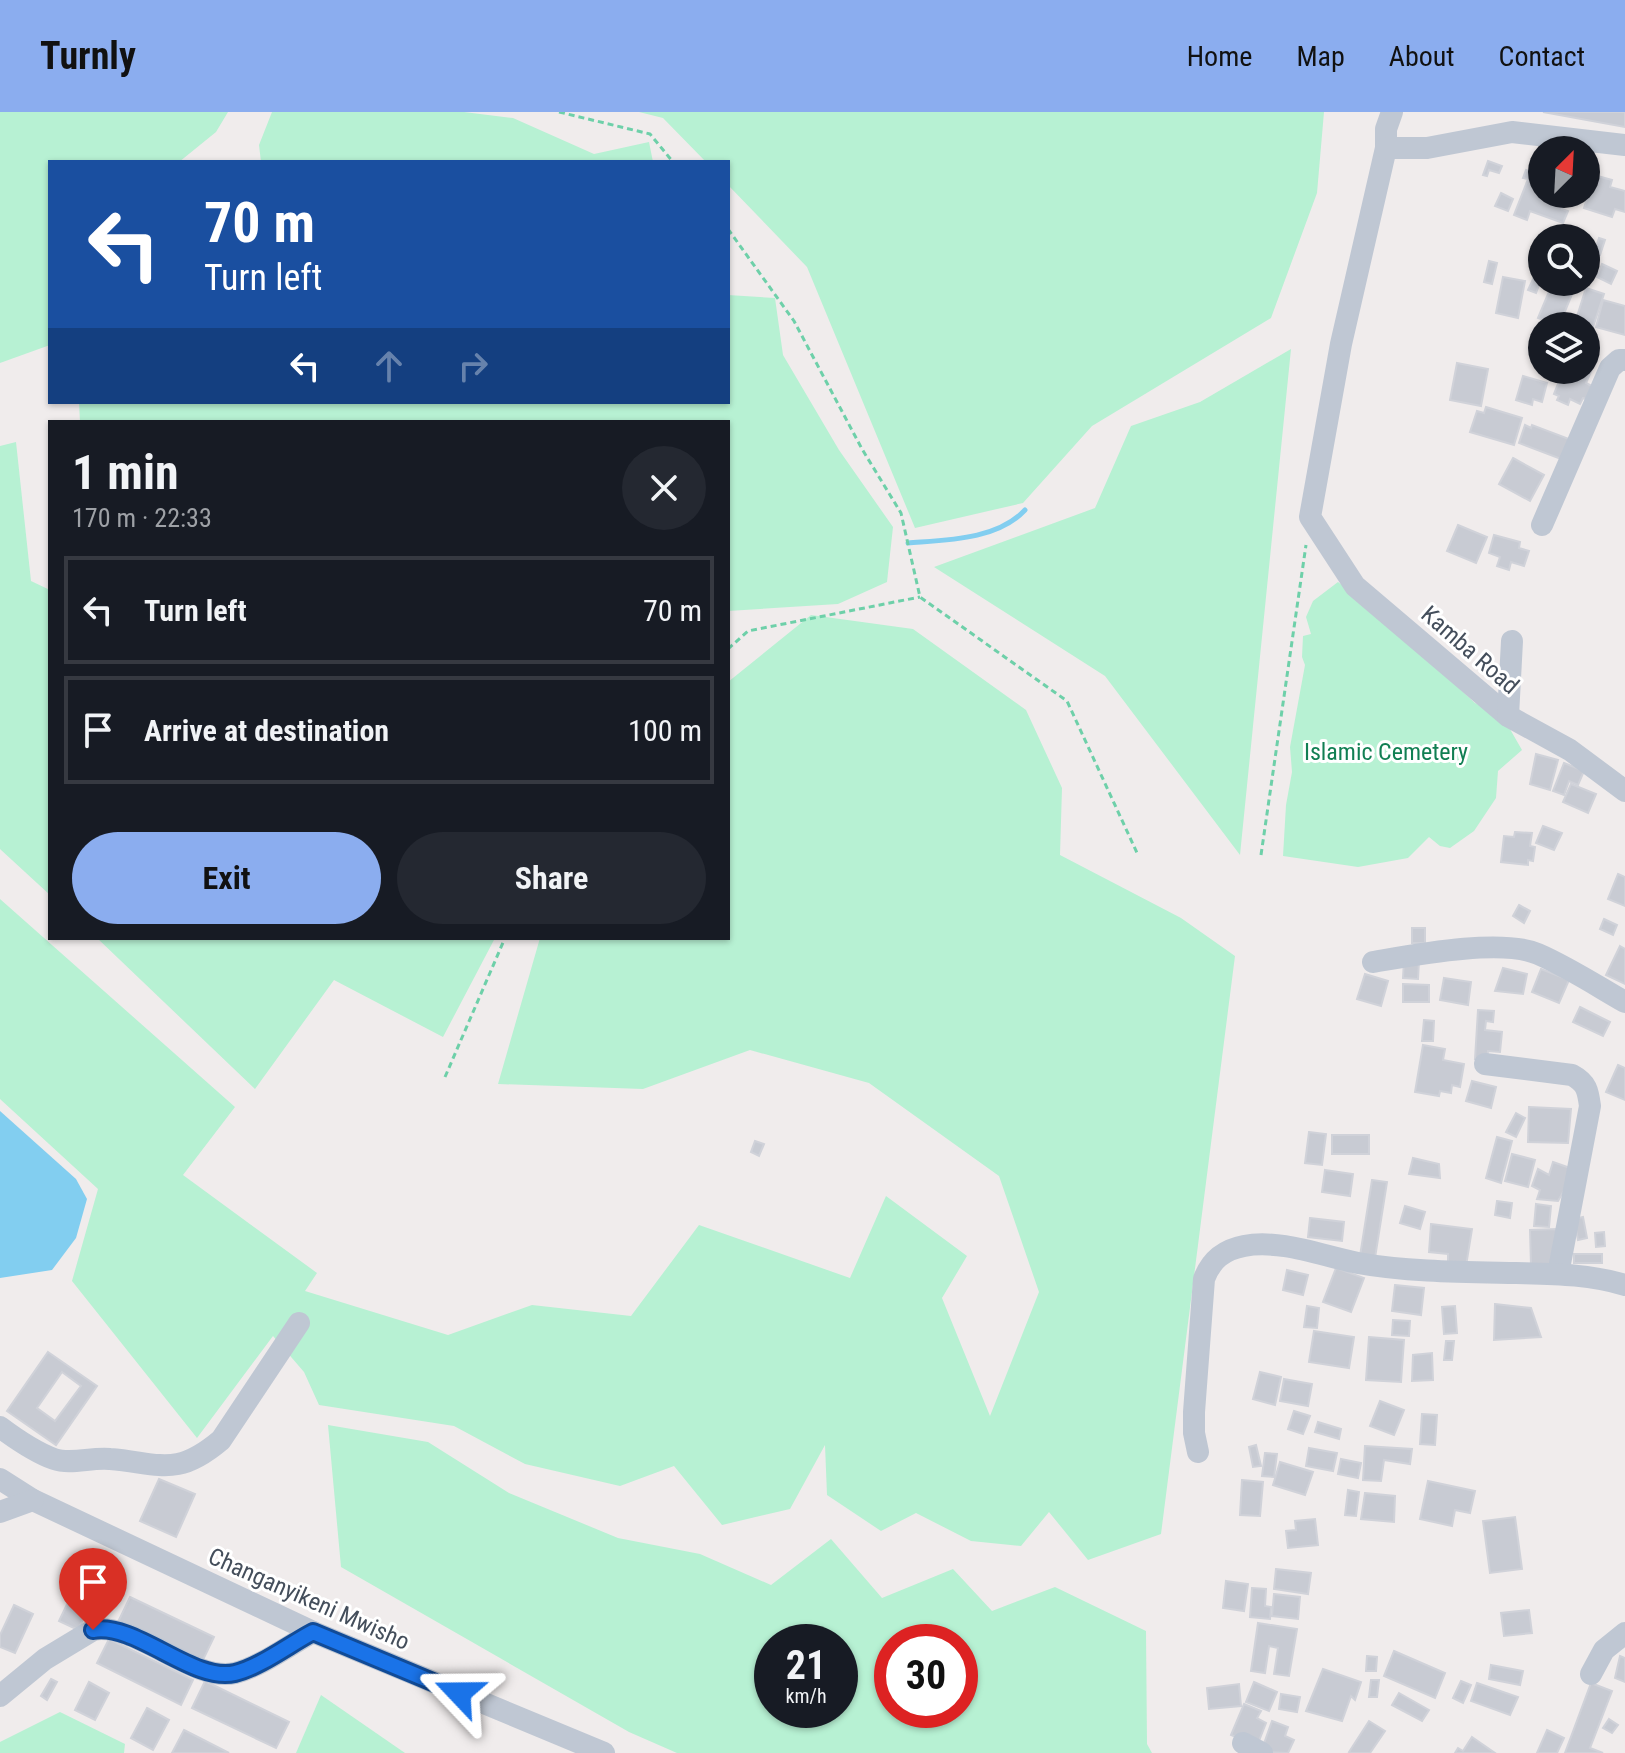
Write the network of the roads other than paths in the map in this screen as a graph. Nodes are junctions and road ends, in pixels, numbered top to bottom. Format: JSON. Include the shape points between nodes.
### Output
{"nodes":[{"id":1,"x":1392,"y":112,"type":"edge"},
{"id":2,"x":1625,"y":145,"type":"edge"},
{"id":3,"x":1386,"y":148,"type":"junction"},
{"id":4,"x":1625,"y":360,"type":"edge"},
{"id":5,"x":1542,"y":525,"type":"dead end"},
{"id":6,"x":1512,"y":641,"type":"dead end"},
{"id":7,"x":1508,"y":716,"type":"junction"},
{"id":8,"x":1625,"y":791,"type":"edge"},
{"id":9,"x":1373,"y":962,"type":"dead end"},
{"id":10,"x":1625,"y":1002,"type":"edge"},
{"id":11,"x":1485,"y":1064,"type":"dead end"},
{"id":12,"x":1558,"y":1274,"type":"junction"},
{"id":13,"x":1625,"y":1285,"type":"edge"},
{"id":14,"x":299,"y":1323,"type":"dead end"},
{"id":15,"x":0,"y":1427,"type":"edge"},
{"id":16,"x":1198,"y":1452,"type":"dead end"},
{"id":17,"x":0,"y":1479,"type":"edge"},
{"id":18,"x":33,"y":1500,"type":"junction"},
{"id":19,"x":0,"y":1512,"type":"edge"},
{"id":20,"x":313,"y":1632,"type":"junction"},
{"id":21,"x":1625,"y":1633,"type":"edge"},
{"id":22,"x":1591,"y":1674,"type":"dead end"},
{"id":23,"x":0,"y":1696,"type":"edge"},
{"id":24,"x":604,"y":1753,"type":"edge"}],
"edges":[{"from":1,"to":3,"type":"street"},
{"from":2,"to":3,"type":"street","via":[[1512,132],[1427,148]]},
{"from":3,"to":7,"type":"street","name":"Kamba Road","via":[[1341,344],[1310,517],[1355,586]]},
{"from":4,"to":5,"type":"street","via":[[1610,368]]},
{"from":6,"to":7,"type":"street"},
{"from":7,"to":8,"type":"street","name":"Kamba Road","via":[[1570,750]]},
{"from":9,"to":10,"type":"street","via":[[1438,951],[1516,948]]},
{"from":11,"to":12,"type":"street","via":[[1572,1075],[1587,1088],[1590,1106]]},
{"from":12,"to":13,"type":"street"},
{"from":12,"to":16,"type":"street","via":[[1362,1264],[1273,1246],[1228,1251],[1210,1263],[1204,1279],[1194,1412]]},
{"from":14,"to":15,"type":"street","via":[[221,1440],[187,1463],[55,1460]]},
{"from":17,"to":18,"type":"street","name":"Changanyikeni Mwisho"},
{"from":18,"to":19,"type":"street"},
{"from":18,"to":20,"type":"street","name":"Changanyikeni Mwisho"},
{"from":20,"to":23,"type":"street","via":[[244,1670],[226,1674],[101,1628],[45,1659]]},
{"from":20,"to":24,"type":"street","name":"Changanyikeni Mwisho"},
{"from":21,"to":22,"type":"street","via":[[1604,1650]]}]}
